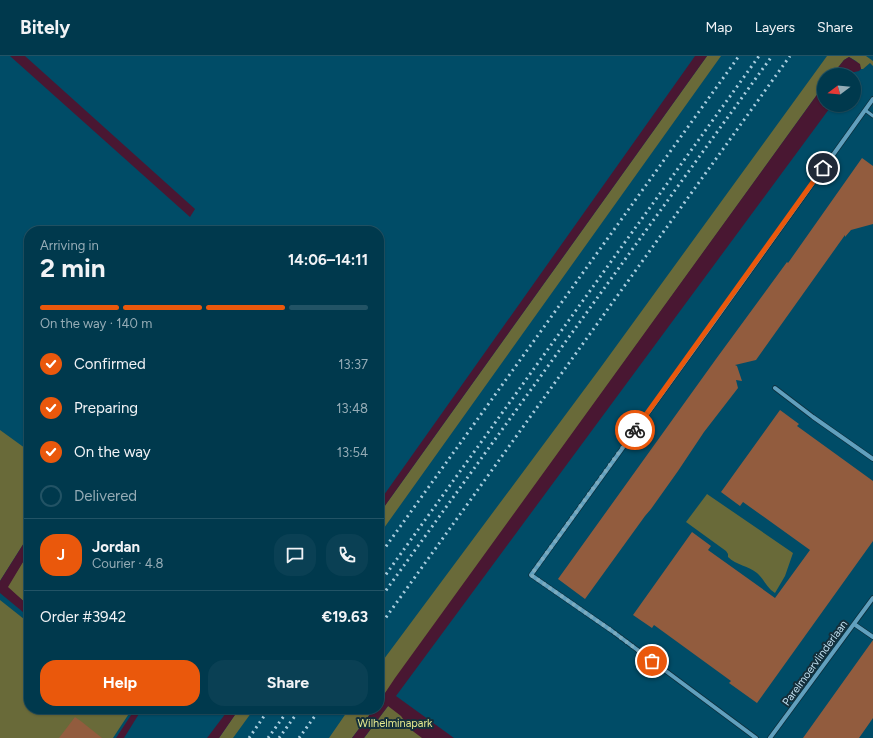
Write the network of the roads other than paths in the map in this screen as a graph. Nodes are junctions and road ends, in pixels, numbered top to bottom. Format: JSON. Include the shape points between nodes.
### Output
{"nodes":[{"id":1,"x":873,"y":99,"type":"edge"},
{"id":2,"x":865,"y":110,"type":"junction"},
{"id":3,"x":873,"y":116,"type":"edge"},
{"id":4,"x":775,"y":388,"type":"dead end"},
{"id":5,"x":873,"y":459,"type":"edge"},
{"id":6,"x":873,"y":598,"type":"edge"},
{"id":7,"x":854,"y":624,"type":"junction"},
{"id":8,"x":873,"y":637,"type":"edge"},
{"id":9,"x":756,"y":738,"type":"edge"},
{"id":10,"x":770,"y":738,"type":"edge"}],
"edges":[{"from":1,"to":2,"type":"street"},
{"from":2,"to":3,"type":"lane"},
{"from":2,"to":9,"type":"street","via":[[531,575],[612,631]]},
{"from":4,"to":5,"type":"street"},
{"from":6,"to":7,"type":"street","name":"Parelmoervlinderlaan"},
{"from":7,"to":8,"type":"street"},
{"from":7,"to":10,"type":"street","name":"Parelmoervlinderlaan"}]}
